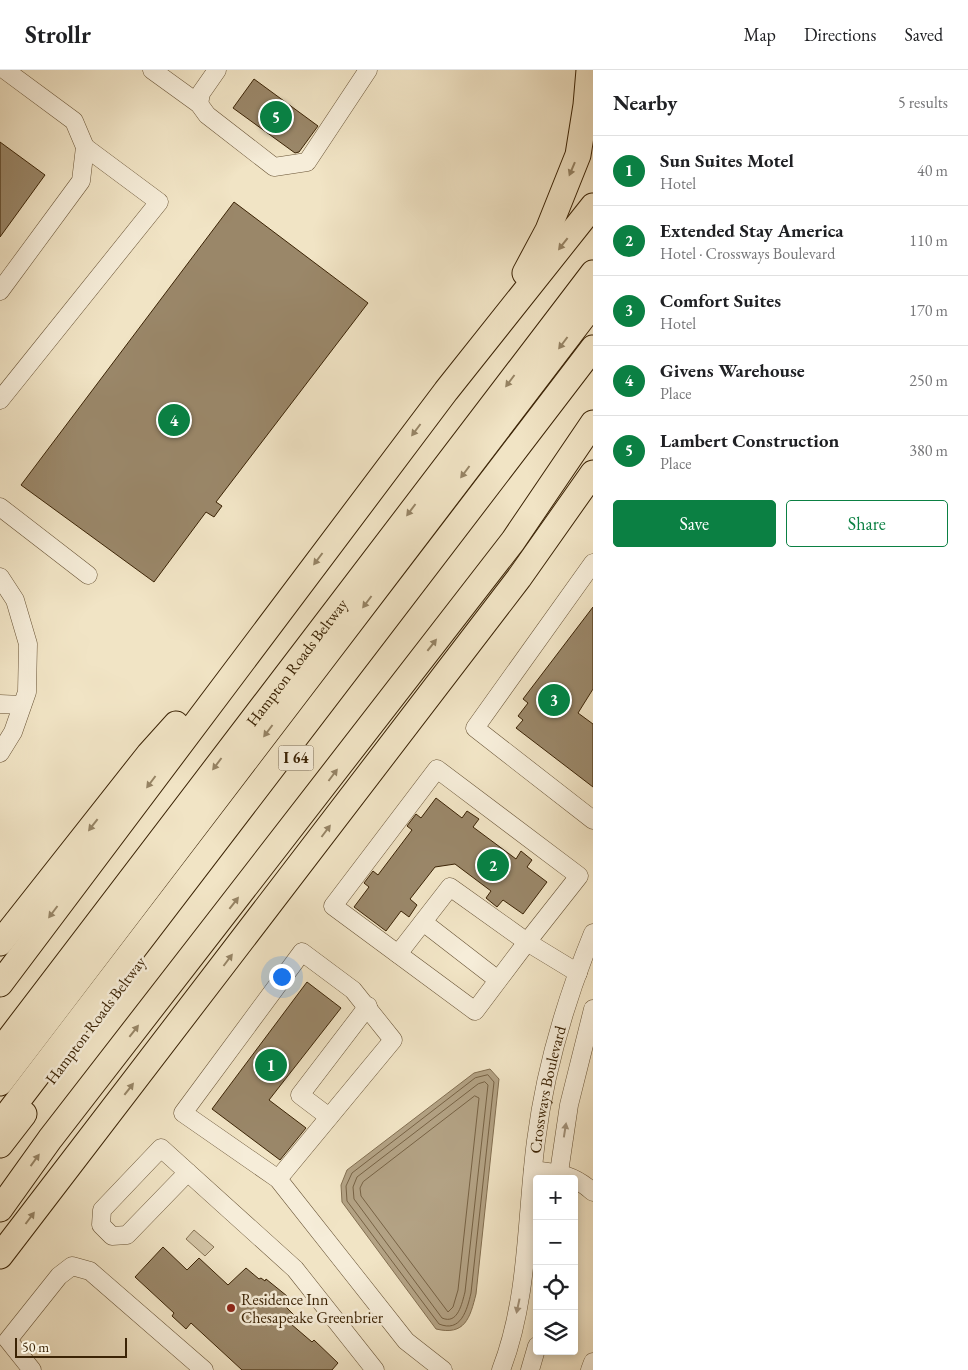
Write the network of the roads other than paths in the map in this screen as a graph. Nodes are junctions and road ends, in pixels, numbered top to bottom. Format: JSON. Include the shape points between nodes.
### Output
{"nodes":[{"id":1,"x":5,"y":70,"type":"edge"},
{"id":2,"x":152,"y":70,"type":"edge"},
{"id":3,"x":217,"y":70,"type":"edge"},
{"id":4,"x":368,"y":70,"type":"edge"},
{"id":5,"x":589,"y":70,"type":"edge"},
{"id":6,"x":199,"y":104,"type":"junction"},
{"id":7,"x":85,"y":147,"type":"junction"},
{"id":8,"x":593,"y":206,"type":"edge"},
{"id":9,"x":593,"y":273,"type":"edge"},
{"id":10,"x":0,"y":291,"type":"edge"},
{"id":11,"x":593,"y":304,"type":"edge"},
{"id":12,"x":593,"y":348,"type":"edge"},
{"id":13,"x":593,"y":372,"type":"edge"},
{"id":14,"x":446,"y":391,"type":"junction"},
{"id":15,"x":0,"y":400,"type":"edge"},
{"id":16,"x":593,"y":423,"type":"edge"},
{"id":17,"x":593,"y":473,"type":"edge"},
{"id":18,"x":0,"y":507,"type":"edge"},
{"id":19,"x":593,"y":563,"type":"edge"},
{"id":20,"x":88,"y":575,"type":"dead end"},
{"id":21,"x":0,"y":577,"type":"edge"},
{"id":22,"x":274,"y":617,"type":"junction"},
{"id":23,"x":0,"y":704,"type":"edge"},
{"id":24,"x":22,"y":705,"type":"junction"},
{"id":25,"x":0,"y":753,"type":"edge"},
{"id":26,"x":593,"y":820,"type":"edge"},
{"id":27,"x":120,"y":893,"type":"junction"},
{"id":28,"x":423,"y":922,"type":"junction"},
{"id":29,"x":593,"y":933,"type":"edge"},
{"id":30,"x":527,"y":942,"type":"junction"},
{"id":31,"x":0,"y":943,"type":"edge"},
{"id":32,"x":398,"y":954,"type":"junction"},
{"id":33,"x":578,"y":973,"type":"junction"},
{"id":34,"x":498,"y":980,"type":"junction"},
{"id":35,"x":0,"y":984,"type":"edge"},
{"id":36,"x":368,"y":1006,"type":"junction"},
{"id":37,"x":593,"y":1009,"type":"edge"},
{"id":38,"x":0,"y":1022,"type":"edge"},
{"id":39,"x":0,"y":1051,"type":"edge"},
{"id":40,"x":0,"y":1083,"type":"edge"},
{"id":41,"x":329,"y":1117,"type":"junction"},
{"id":42,"x":0,"y":1124,"type":"edge"},
{"id":43,"x":0,"y":1145,"type":"edge"},
{"id":44,"x":532,"y":1170,"type":"junction"},
{"id":45,"x":188,"y":1172,"type":"junction"},
{"id":46,"x":554,"y":1175,"type":"edge"},
{"id":47,"x":559,"y":1175,"type":"edge"},
{"id":48,"x":278,"y":1179,"type":"junction"},
{"id":49,"x":578,"y":1180,"type":"edge"},
{"id":50,"x":593,"y":1192,"type":"edge"},
{"id":51,"x":0,"y":1209,"type":"edge"},
{"id":52,"x":0,"y":1256,"type":"edge"},
{"id":53,"x":4,"y":1345,"type":"edge"},
{"id":54,"x":534,"y":1355,"type":"edge"},
{"id":55,"x":593,"y":1362,"type":"edge"},
{"id":56,"x":371,"y":1368,"type":"edge"},
{"id":57,"x":32,"y":1370,"type":"edge"},
{"id":58,"x":204,"y":1370,"type":"edge"},
{"id":59,"x":443,"y":1370,"type":"edge"},
{"id":60,"x":501,"y":1370,"type":"edge"},
{"id":61,"x":530,"y":1370,"type":"edge"},
{"id":62,"x":590,"y":1370,"type":"edge"}],
"edges":[{"from":1,"to":7,"type":"street","via":[[74,121]]},
{"from":2,"to":6,"type":"street"},
{"from":3,"to":6,"type":"street","via":[[201,93]]},
{"from":4,"to":6,"type":"street","via":[[307,162],[274,167],[207,115]]},
{"from":5,"to":14,"type":"highway","one_way":true,"via":[[578,154],[548,230],[514,294]]},
{"from":7,"to":10,"type":"street","via":[[81,181]]},
{"from":7,"to":15,"type":"street","via":[[159,202]]},
{"from":8,"to":14,"type":"highway","one_way":true},
{"from":9,"to":27,"type":"highway","name":"Hampton Roads Beltway","one_way":true},
{"from":11,"to":40,"type":"highway","one_way":true},
{"from":12,"to":42,"type":"highway"},
{"from":13,"to":43,"type":"highway","name":"Hampton Roads Beltway","number":"I 64"},
{"from":14,"to":22,"type":"highway","one_way":true},
{"from":51,"to":16,"type":"highway","one_way":true,"via":[[50,1139],[513,541]]},
{"from":52,"to":17,"type":"highway","one_way":true,"via":[[519,578]]},
{"from":18,"to":20,"type":"street"},
{"from":19,"to":26,"type":"street","via":[[475,728]]},
{"from":21,"to":24,"type":"street","via":[[16,600],[28,644],[27,692]]},
{"from":22,"to":31,"type":"highway","one_way":true,"via":[[149,754]]},
{"from":22,"to":35,"type":"highway","one_way":true},
{"from":23,"to":24,"type":"street"},
{"from":24,"to":25,"type":"street","via":[[13,732]]},
{"from":27,"to":38,"type":"highway"},
{"from":27,"to":39,"type":"highway","name":"Hampton Roads Beltway"},
{"from":28,"to":30,"type":"street","via":[[450,887]]},
{"from":28,"to":32,"type":"street"},
{"from":28,"to":34,"type":"street"},
{"from":29,"to":33,"type":"street","name":"Crossways Boulevard"},
{"from":30,"to":32,"type":"street","via":[[579,876],[438,769],[334,906]]},
{"from":30,"to":33,"type":"street"},
{"from":30,"to":34,"type":"street"},
{"from":32,"to":34,"type":"street","via":[[476,1011]]},
{"from":33,"to":44,"type":"street","name":"Crossways Boulevard","via":[[545,1086]]},
{"from":36,"to":41,"type":"street","via":[[393,1040]]},
{"from":36,"to":41,"type":"street","via":[[300,1095]]},
{"from":36,"to":48,"type":"street","via":[[353,990],[302,952],[183,1113]]},
{"from":47,"to":37,"type":"street","name":"Crossways Boulevard","one_way":true,"via":[[569,1105]]},
{"from":41,"to":48,"type":"street"},
{"from":44,"to":46,"type":"street"},
{"from":44,"to":60,"type":"street","name":"Crossways Boulevard","one_way":true,"via":[[520,1297],[509,1350]]},
{"from":45,"to":45,"type":"street","via":[[127,1235],[112,1236],[101,1225],[102,1210],[161,1148]]},
{"from":45,"to":56,"type":"street","via":[[295,1269]]},
{"from":48,"to":59,"type":"street","via":[[406,1341]]},
{"from":49,"to":50,"type":"street"},
{"from":53,"to":57,"type":"street"},
{"from":53,"to":58,"type":"street","via":[[59,1276],[72,1266],[90,1271]]},
{"from":54,"to":61,"type":"street"},
{"from":55,"to":62,"type":"street"}]}
